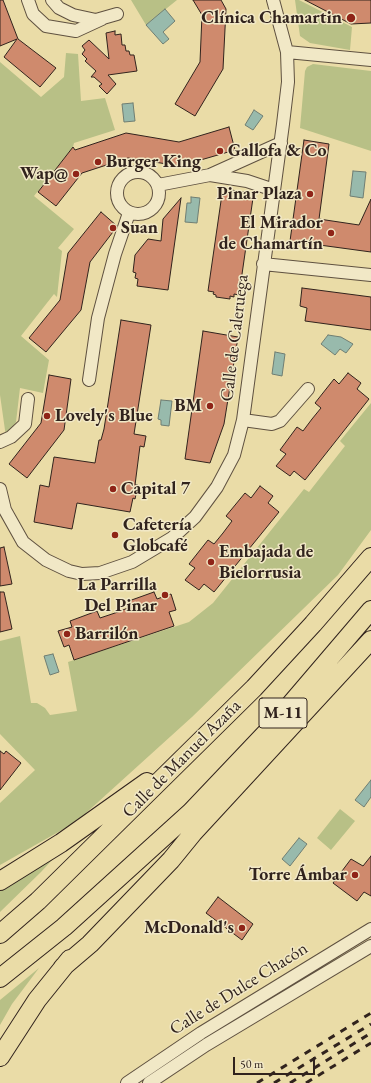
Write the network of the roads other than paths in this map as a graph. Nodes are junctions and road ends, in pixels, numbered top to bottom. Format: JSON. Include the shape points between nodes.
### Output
{"nodes":[{"id":1,"x":28,"y":0,"type":"edge"},
{"id":2,"x":52,"y":0,"type":"edge"},
{"id":3,"x":273,"y":0,"type":"edge"},
{"id":4,"x":117,"y":14,"type":"dead end"},
{"id":5,"x":102,"y":19,"type":"junction"},
{"id":6,"x":286,"y":52,"type":"junction"},
{"id":7,"x":371,"y":60,"type":"edge"},
{"id":8,"x":281,"y":143,"type":"junction"},
{"id":9,"x":210,"y":175,"type":"junction"},
{"id":10,"x":158,"y":185,"type":"junction"},
{"id":11,"x":274,"y":190,"type":"junction"},
{"id":12,"x":129,"y":213,"type":"junction"},
{"id":13,"x":263,"y":264,"type":"junction"},
{"id":14,"x":371,"y":275,"type":"edge"},
{"id":15,"x":89,"y":380,"type":"dead end"},
{"id":16,"x":308,"y":389,"type":"dead end"},
{"id":17,"x":28,"y":399,"type":"dead end"},
{"id":18,"x":243,"y":420,"type":"junction"},
{"id":19,"x":0,"y":442,"type":"edge"},
{"id":20,"x":0,"y":489,"type":"edge"},
{"id":21,"x":3,"y":510,"type":"edge"},
{"id":22,"x":368,"y":560,"type":"edge"},
{"id":23,"x":371,"y":610,"type":"edge"},
{"id":24,"x":371,"y":630,"type":"edge"},
{"id":25,"x":371,"y":640,"type":"edge"},
{"id":26,"x":316,"y":676,"type":"junction"},
{"id":27,"x":177,"y":764,"type":"junction"},
{"id":28,"x":191,"y":812,"type":"junction"},
{"id":29,"x":0,"y":881,"type":"edge"},
{"id":30,"x":371,"y":929,"type":"edge"},
{"id":31,"x":0,"y":934,"type":"edge"},
{"id":32,"x":371,"y":946,"type":"edge"},
{"id":33,"x":63,"y":967,"type":"junction"},
{"id":34,"x":0,"y":978,"type":"edge"},
{"id":35,"x":0,"y":1057,"type":"edge"},
{"id":36,"x":127,"y":1083,"type":"edge"},
{"id":37,"x":149,"y":1083,"type":"edge"}],
"edges":[{"from":1,"to":5,"type":"street","via":[[33,14],[46,26],[76,30]]},
{"from":2,"to":5,"type":"street","via":[[59,8],[73,15]]},
{"from":3,"to":6,"type":"street","name":"Calle de Caleruega"},
{"from":4,"to":5,"type":"street"},
{"from":6,"to":7,"type":"street"},
{"from":6,"to":8,"type":"street","name":"Calle de Caleruega","via":[[288,82]]},
{"from":8,"to":9,"type":"street"},
{"from":8,"to":11,"type":"street","name":"Calle de Caleruega"},
{"from":9,"to":10,"type":"street"},
{"from":9,"to":11,"type":"street","via":[[247,181]]},
{"from":10,"to":12,"type":"street","via":[[159,198],[153,209],[142,214]]},
{"from":10,"to":12,"type":"street","via":[[149,174],[135,171],[122,177],[116,190],[119,204]]},
{"from":11,"to":13,"type":"street","name":"Calle de Caleruega"},
{"from":12,"to":15,"type":"street","via":[[98,318]]},
{"from":13,"to":14,"type":"street"},
{"from":13,"to":18,"type":"street","name":"Calle de Caleruega"},
{"from":16,"to":18,"type":"street","name":"Calle de Caleruega","via":[[280,421],[272,424]]},
{"from":17,"to":19,"type":"street","via":[[25,424],[11,437]]},
{"from":18,"to":21,"type":"street","name":"Calle de Caleruega","via":[[234,454],[217,487],[195,517],[172,538],[132,562],[100,573],[82,574],[69,571],[46,560],[23,542]]},
{"from":20,"to":21,"type":"street","name":"Calle de Caleruega"},
{"from":22,"to":27,"type":"highway","name":"Calle de Manuel Azaña","number":"M-11","via":[[254,688]]},
{"from":23,"to":26,"type":"highway","number":"M-11"},
{"from":24,"to":26,"type":"highway","via":[[340,660]]},
{"from":25,"to":33,"type":"highway","via":[[171,860],[90,944]]},
{"from":26,"to":28,"type":"highway","number":"M-11"},
{"from":27,"to":29,"type":"highway"},
{"from":27,"to":31,"type":"highway","name":"Calle de Manuel Azaña","number":"M-11","via":[[38,901]]},
{"from":28,"to":33,"type":"highway","via":[[180,834],[84,940]]},
{"from":28,"to":34,"type":"highway","number":"M-11","via":[[64,926]]},
{"from":30,"to":36,"type":"street","name":"Calle de Dulce Chacón","via":[[201,1033]]},
{"from":32,"to":37,"type":"street","name":"Calle de Dulce Chacón","via":[[206,1045]]},
{"from":33,"to":35,"type":"highway","via":[[37,1000]]}]}
